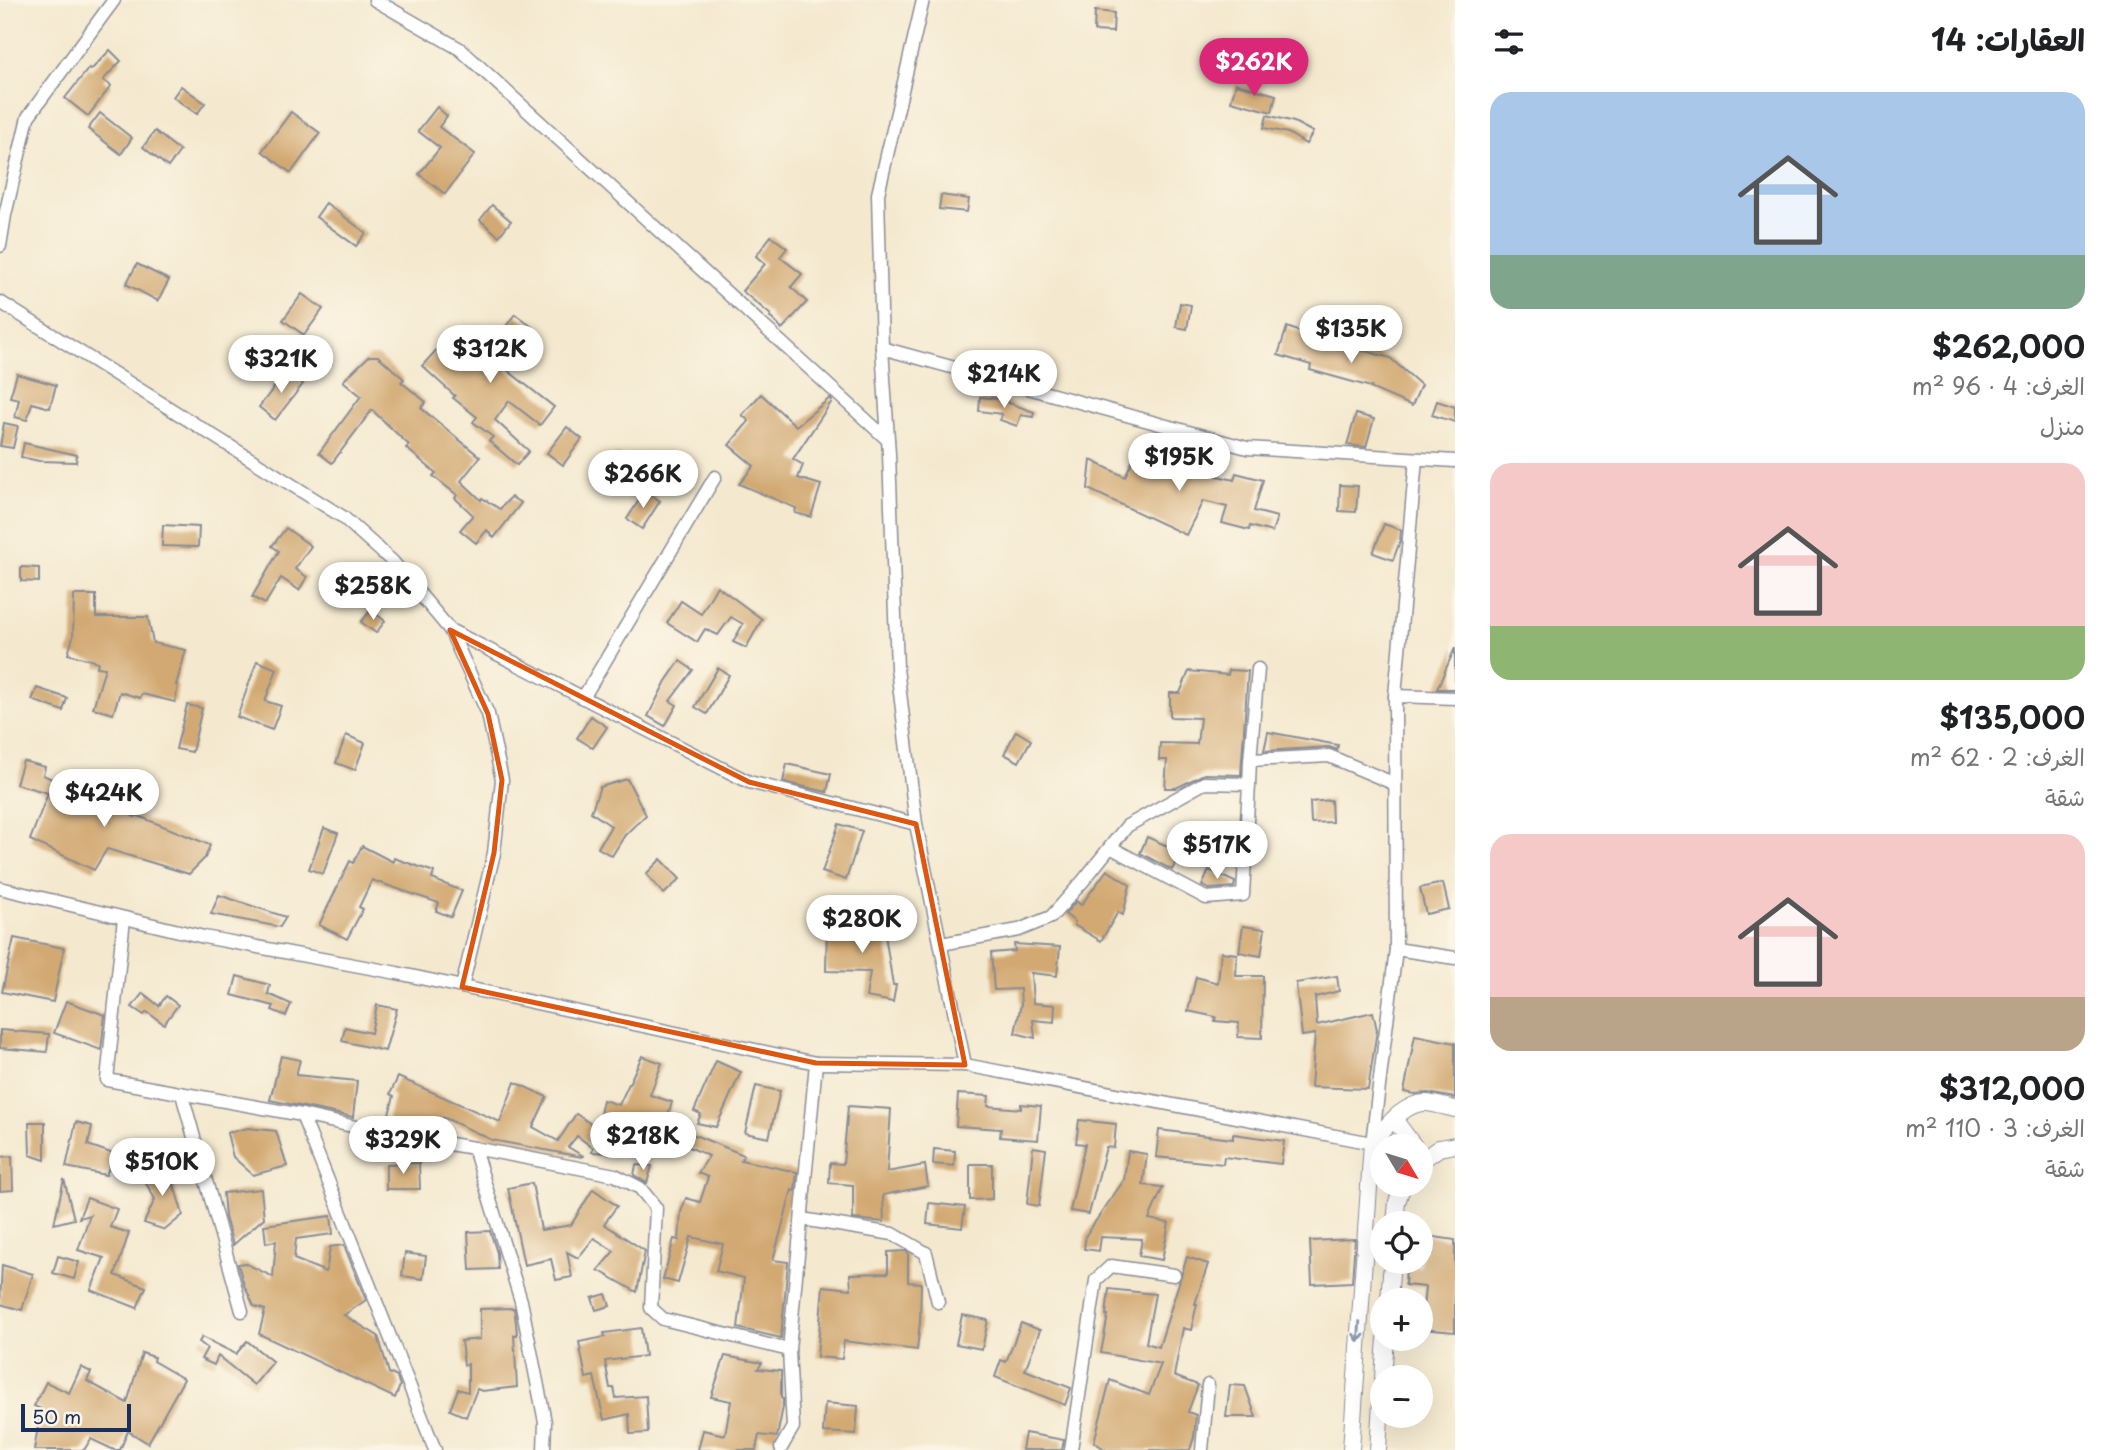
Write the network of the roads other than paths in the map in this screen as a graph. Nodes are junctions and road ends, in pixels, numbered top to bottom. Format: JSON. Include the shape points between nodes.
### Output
{"nodes":[{"id":1,"x":114,"y":0,"type":"edge"},
{"id":2,"x":374,"y":0,"type":"edge"},
{"id":3,"x":923,"y":0,"type":"edge"},
{"id":4,"x":0,"y":246,"type":"edge"},
{"id":5,"x":0,"y":302,"type":"edge"},
{"id":6,"x":882,"y":348,"type":"junction"},
{"id":7,"x":888,"y":440,"type":"junction"},
{"id":8,"x":1416,"y":459,"type":"junction"},
{"id":9,"x":1455,"y":461,"type":"edge"},
{"id":10,"x":715,"y":477,"type":"dead end"},
{"id":11,"x":450,"y":630,"type":"junction"},
{"id":12,"x":1258,"y":669,"type":"dead end"},
{"id":13,"x":1395,"y":696,"type":"junction"},
{"id":14,"x":583,"y":698,"type":"junction"},
{"id":15,"x":1455,"y":698,"type":"edge"},
{"id":16,"x":1250,"y":760,"type":"junction"},
{"id":17,"x":1249,"y":784,"type":"junction"},
{"id":18,"x":1395,"y":784,"type":"junction"},
{"id":19,"x":916,"y":824,"type":"junction"},
{"id":20,"x":1110,"y":847,"type":"junction"},
{"id":21,"x":0,"y":888,"type":"edge"},
{"id":22,"x":124,"y":918,"type":"junction"},
{"id":23,"x":941,"y":944,"type":"junction"},
{"id":24,"x":1396,"y":948,"type":"junction"},
{"id":25,"x":1455,"y":958,"type":"edge"},
{"id":26,"x":462,"y":987,"type":"junction"},
{"id":27,"x":816,"y":1063,"type":"junction"},
{"id":28,"x":965,"y":1065,"type":"junction"},
{"id":29,"x":182,"y":1094,"type":"junction"},
{"id":30,"x":1455,"y":1109,"type":"edge"},
{"id":31,"x":302,"y":1115,"type":"junction"},
{"id":32,"x":1394,"y":1119,"type":"junction"},
{"id":33,"x":1374,"y":1134,"type":"edge"},
{"id":34,"x":1381,"y":1134,"type":"edge"},
{"id":35,"x":1405,"y":1134,"type":"edge"},
{"id":36,"x":1370,"y":1142,"type":"edge"},
{"id":37,"x":1455,"y":1145,"type":"edge"},
{"id":38,"x":474,"y":1148,"type":"junction"},
{"id":39,"x":1433,"y":1151,"type":"edge"},
{"id":40,"x":1370,"y":1185,"type":"edge"},
{"id":41,"x":802,"y":1219,"type":"junction"},
{"id":42,"x":1174,"y":1275,"type":"dead end"},
{"id":43,"x":939,"y":1302,"type":"dead end"},
{"id":44,"x":242,"y":1311,"type":"dead end"},
{"id":45,"x":789,"y":1350,"type":"junction"},
{"id":46,"x":1208,"y":1385,"type":"dead end"},
{"id":47,"x":1379,"y":1428,"type":"edge"},
{"id":48,"x":781,"y":1448,"type":"dead end"},
{"id":49,"x":435,"y":1450,"type":"edge"},
{"id":50,"x":544,"y":1450,"type":"edge"},
{"id":51,"x":1070,"y":1450,"type":"edge"},
{"id":52,"x":1202,"y":1450,"type":"edge"},
{"id":53,"x":1351,"y":1450,"type":"edge"},
{"id":54,"x":1378,"y":1450,"type":"edge"}],
"edges":[{"from":1,"to":4,"type":"street","via":[[29,117]]},
{"from":2,"to":7,"type":"street","via":[[460,49]]},
{"from":3,"to":6,"type":"street","via":[[878,194]]},
{"from":5,"to":11,"type":"street","via":[[343,517],[393,562]]},
{"from":6,"to":7,"type":"street"},
{"from":6,"to":8,"type":"street","via":[[1247,448]]},
{"from":7,"to":19,"type":"street","via":[[897,668]]},
{"from":8,"to":9,"type":"street"},
{"from":8,"to":13,"type":"street"},
{"from":10,"to":14,"type":"street"},
{"from":11,"to":14,"type":"street"},
{"from":11,"to":26,"type":"street","via":[[488,714],[502,780],[494,853]]},
{"from":12,"to":16,"type":"street"},
{"from":13,"to":15,"type":"street"},
{"from":13,"to":18,"type":"street"},
{"from":14,"to":19,"type":"street","via":[[749,782]]},
{"from":16,"to":17,"type":"street"},
{"from":16,"to":18,"type":"street","via":[[1329,756]]},
{"from":17,"to":20,"type":"street","via":[[1204,783],[1127,825]]},
{"from":17,"to":20,"type":"street","via":[[1243,895],[1206,898]]},
{"from":18,"to":24,"type":"street"},
{"from":19,"to":23,"type":"street"},
{"from":20,"to":23,"type":"street","via":[[1051,917],[1019,930]]},
{"from":21,"to":22,"type":"street"},
{"from":22,"to":26,"type":"street"},
{"from":22,"to":29,"type":"street","via":[[107,1080]]},
{"from":23,"to":28,"type":"street"},
{"from":24,"to":25,"type":"street"},
{"from":24,"to":33,"type":"street"},
{"from":26,"to":27,"type":"street"},
{"from":27,"to":28,"type":"street"},
{"from":27,"to":41,"type":"street"},
{"from":28,"to":36,"type":"street"},
{"from":29,"to":31,"type":"street"},
{"from":29,"to":44,"type":"street"},
{"from":30,"to":32,"type":"street","via":[[1424,1102]]},
{"from":31,"to":38,"type":"street"},
{"from":31,"to":49,"type":"street"},
{"from":32,"to":34,"type":"street"},
{"from":32,"to":35,"type":"street"},
{"from":37,"to":39,"type":"street"},
{"from":38,"to":45,"type":"street","via":[[615,1175],[640,1188],[656,1208],[651,1308],[663,1319]]},
{"from":38,"to":50,"type":"street","via":[[521,1301],[545,1422]]},
{"from":40,"to":53,"type":"street","one_way":true},
{"from":41,"to":43,"type":"street","via":[[893,1234],[926,1253]]},
{"from":41,"to":45,"type":"street"},
{"from":42,"to":51,"type":"street","via":[[1111,1266],[1096,1280]]},
{"from":45,"to":48,"type":"street","via":[[793,1427]]},
{"from":46,"to":52,"type":"street"},
{"from":47,"to":54,"type":"street"}]}
